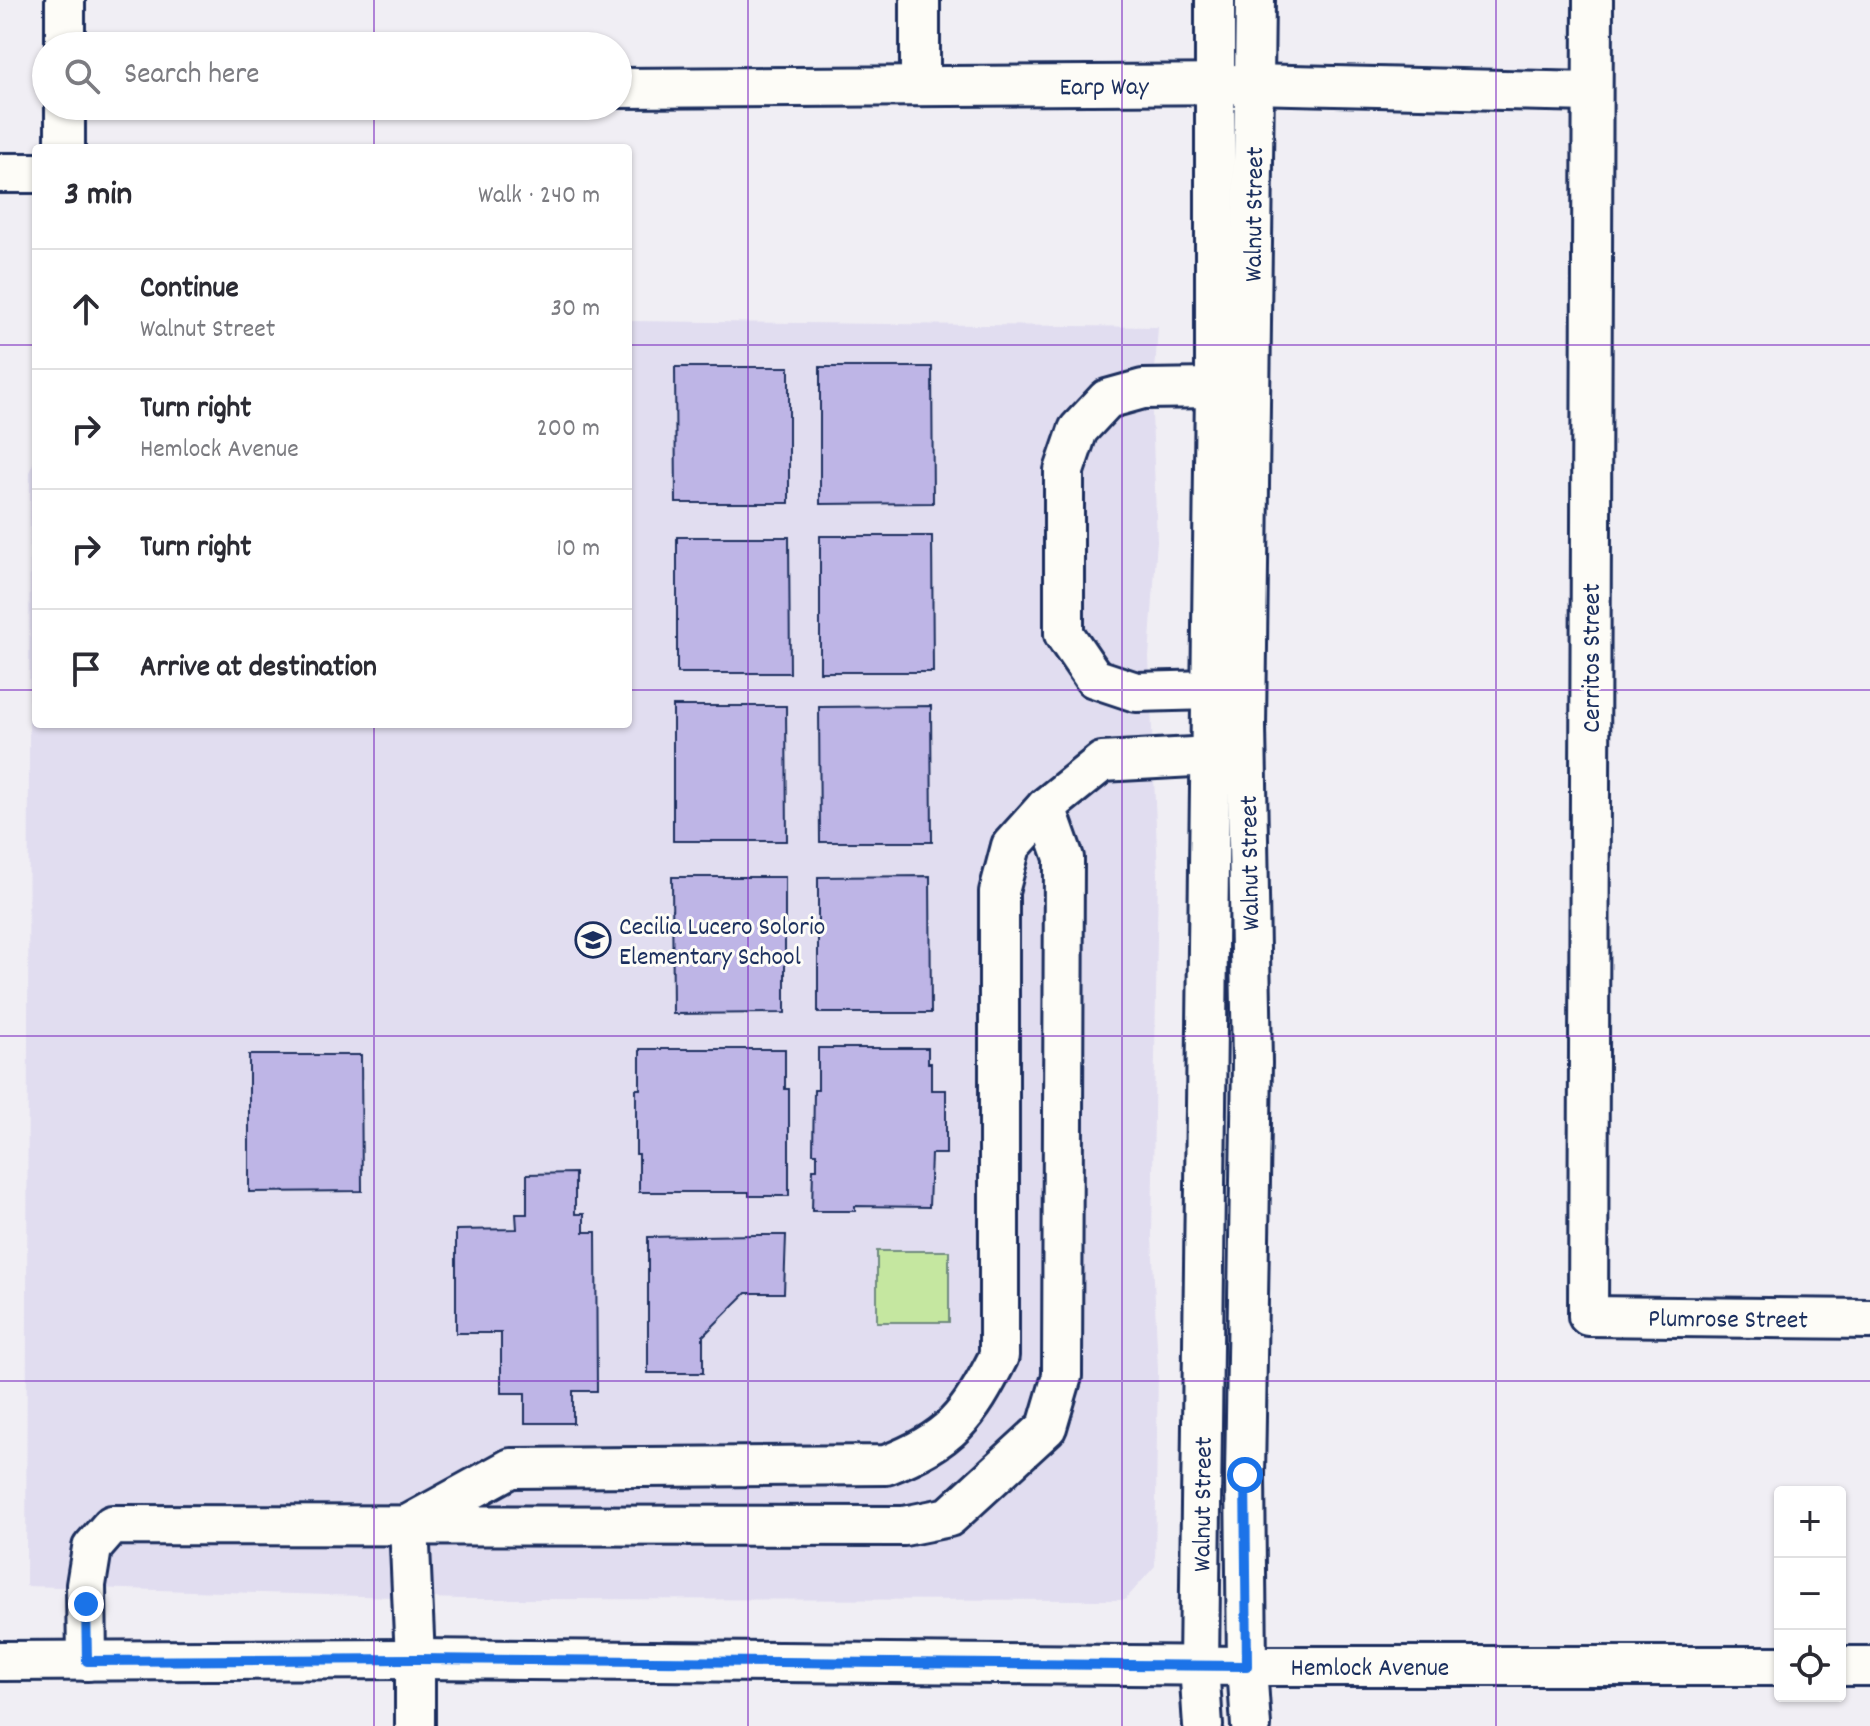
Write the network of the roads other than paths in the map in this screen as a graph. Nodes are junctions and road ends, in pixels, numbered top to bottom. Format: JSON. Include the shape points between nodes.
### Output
{"nodes":[{"id":1,"x":65,"y":0,"type":"edge"},
{"id":2,"x":920,"y":0,"type":"edge"},
{"id":3,"x":1215,"y":0,"type":"edge"},
{"id":4,"x":1255,"y":0,"type":"edge"},
{"id":5,"x":1593,"y":0,"type":"edge"},
{"id":6,"x":65,"y":32,"type":"edge"},
{"id":7,"x":1215,"y":84,"type":"junction"},
{"id":8,"x":1254,"y":84,"type":"junction"},
{"id":9,"x":920,"y":85,"type":"junction"},
{"id":10,"x":632,"y":88,"type":"edge"},
{"id":11,"x":1592,"y":92,"type":"junction"},
{"id":12,"x":65,"y":120,"type":"edge"},
{"id":13,"x":65,"y":144,"type":"edge"},
{"id":14,"x":0,"y":173,"type":"edge"},
{"id":15,"x":32,"y":173,"type":"edge"},
{"id":16,"x":1215,"y":388,"type":"junction"},
{"id":17,"x":1211,"y":690,"type":"junction"},
{"id":18,"x":1223,"y":737,"type":"junction"},
{"id":19,"x":1046,"y":807,"type":"junction"},
{"id":20,"x":1588,"y":1316,"type":"joint"},
{"id":21,"x":1870,"y":1319,"type":"edge"},
{"id":22,"x":409,"y":1524,"type":"junction"},
{"id":23,"x":415,"y":1659,"type":"junction"},
{"id":24,"x":0,"y":1661,"type":"edge"},
{"id":25,"x":87,"y":1661,"type":"junction"},
{"id":26,"x":1199,"y":1665,"type":"junction"},
{"id":27,"x":1247,"y":1666,"type":"junction"},
{"id":28,"x":1774,"y":1666,"type":"edge"},
{"id":29,"x":1846,"y":1666,"type":"edge"},
{"id":30,"x":1870,"y":1666,"type":"edge"},
{"id":31,"x":415,"y":1726,"type":"edge"},
{"id":32,"x":1203,"y":1726,"type":"edge"},
{"id":33,"x":1251,"y":1726,"type":"edge"}],
"edges":[{"from":1,"to":6,"type":"street"},
{"from":2,"to":9,"type":"street"},
{"from":3,"to":7,"type":"street","name":"Walnut Street"},
{"from":4,"to":8,"type":"street","name":"Walnut Street"},
{"from":5,"to":11,"type":"street","name":"Cerritos Street"},
{"from":7,"to":8,"type":"street","name":"Earp Way"},
{"from":7,"to":9,"type":"street","name":"Earp Way"},
{"from":7,"to":16,"type":"street","name":"Walnut Street"},
{"from":8,"to":11,"type":"street","name":"Earp Way"},
{"from":8,"to":18,"type":"street","name":"Walnut Street"},
{"from":9,"to":10,"type":"street","name":"Earp Way"},
{"from":11,"to":20,"type":"street","name":"Cerritos Street"},
{"from":12,"to":13,"type":"street"},
{"from":14,"to":15,"type":"street"},
{"from":16,"to":17,"type":"street","name":"Walnut Street"},
{"from":16,"to":17,"type":"street","via":[[1143,389],[1107,399],[1078,430],[1064,471],[1064,634],[1094,678],[1136,692]]},
{"from":17,"to":18,"type":"street","name":"Walnut Street"},
{"from":18,"to":19,"type":"street","via":[[1102,762]]},
{"from":18,"to":26,"type":"street","name":"Walnut Street"},
{"from":18,"to":27,"type":"street","name":"Walnut Street","via":[[1252,1063]]},
{"from":19,"to":22,"type":"street","via":[[1011,846],[999,892],[999,1356],[953,1429],[918,1453],[886,1465],[511,1468]]},
{"from":19,"to":22,"type":"street","via":[[1064,858],[1062,1376],[1047,1427],[949,1517],[904,1526]]},
{"from":20,"to":21,"type":"street","name":"Plumrose Street"},
{"from":22,"to":23,"type":"street"},
{"from":22,"to":25,"type":"street","via":[[112,1525],[92,1548],[86,1585]]},
{"from":23,"to":25,"type":"street","name":"Hemlock Avenue"},
{"from":23,"to":26,"type":"street","name":"Hemlock Avenue"},
{"from":23,"to":31,"type":"street"},
{"from":24,"to":25,"type":"street","name":"Hemlock Avenue"},
{"from":26,"to":27,"type":"street","name":"Hemlock Avenue"},
{"from":26,"to":32,"type":"street","name":"Walnut Street"},
{"from":27,"to":28,"type":"street","name":"Hemlock Avenue"},
{"from":27,"to":33,"type":"street","name":"Walnut Street"},
{"from":29,"to":30,"type":"street"}]}
